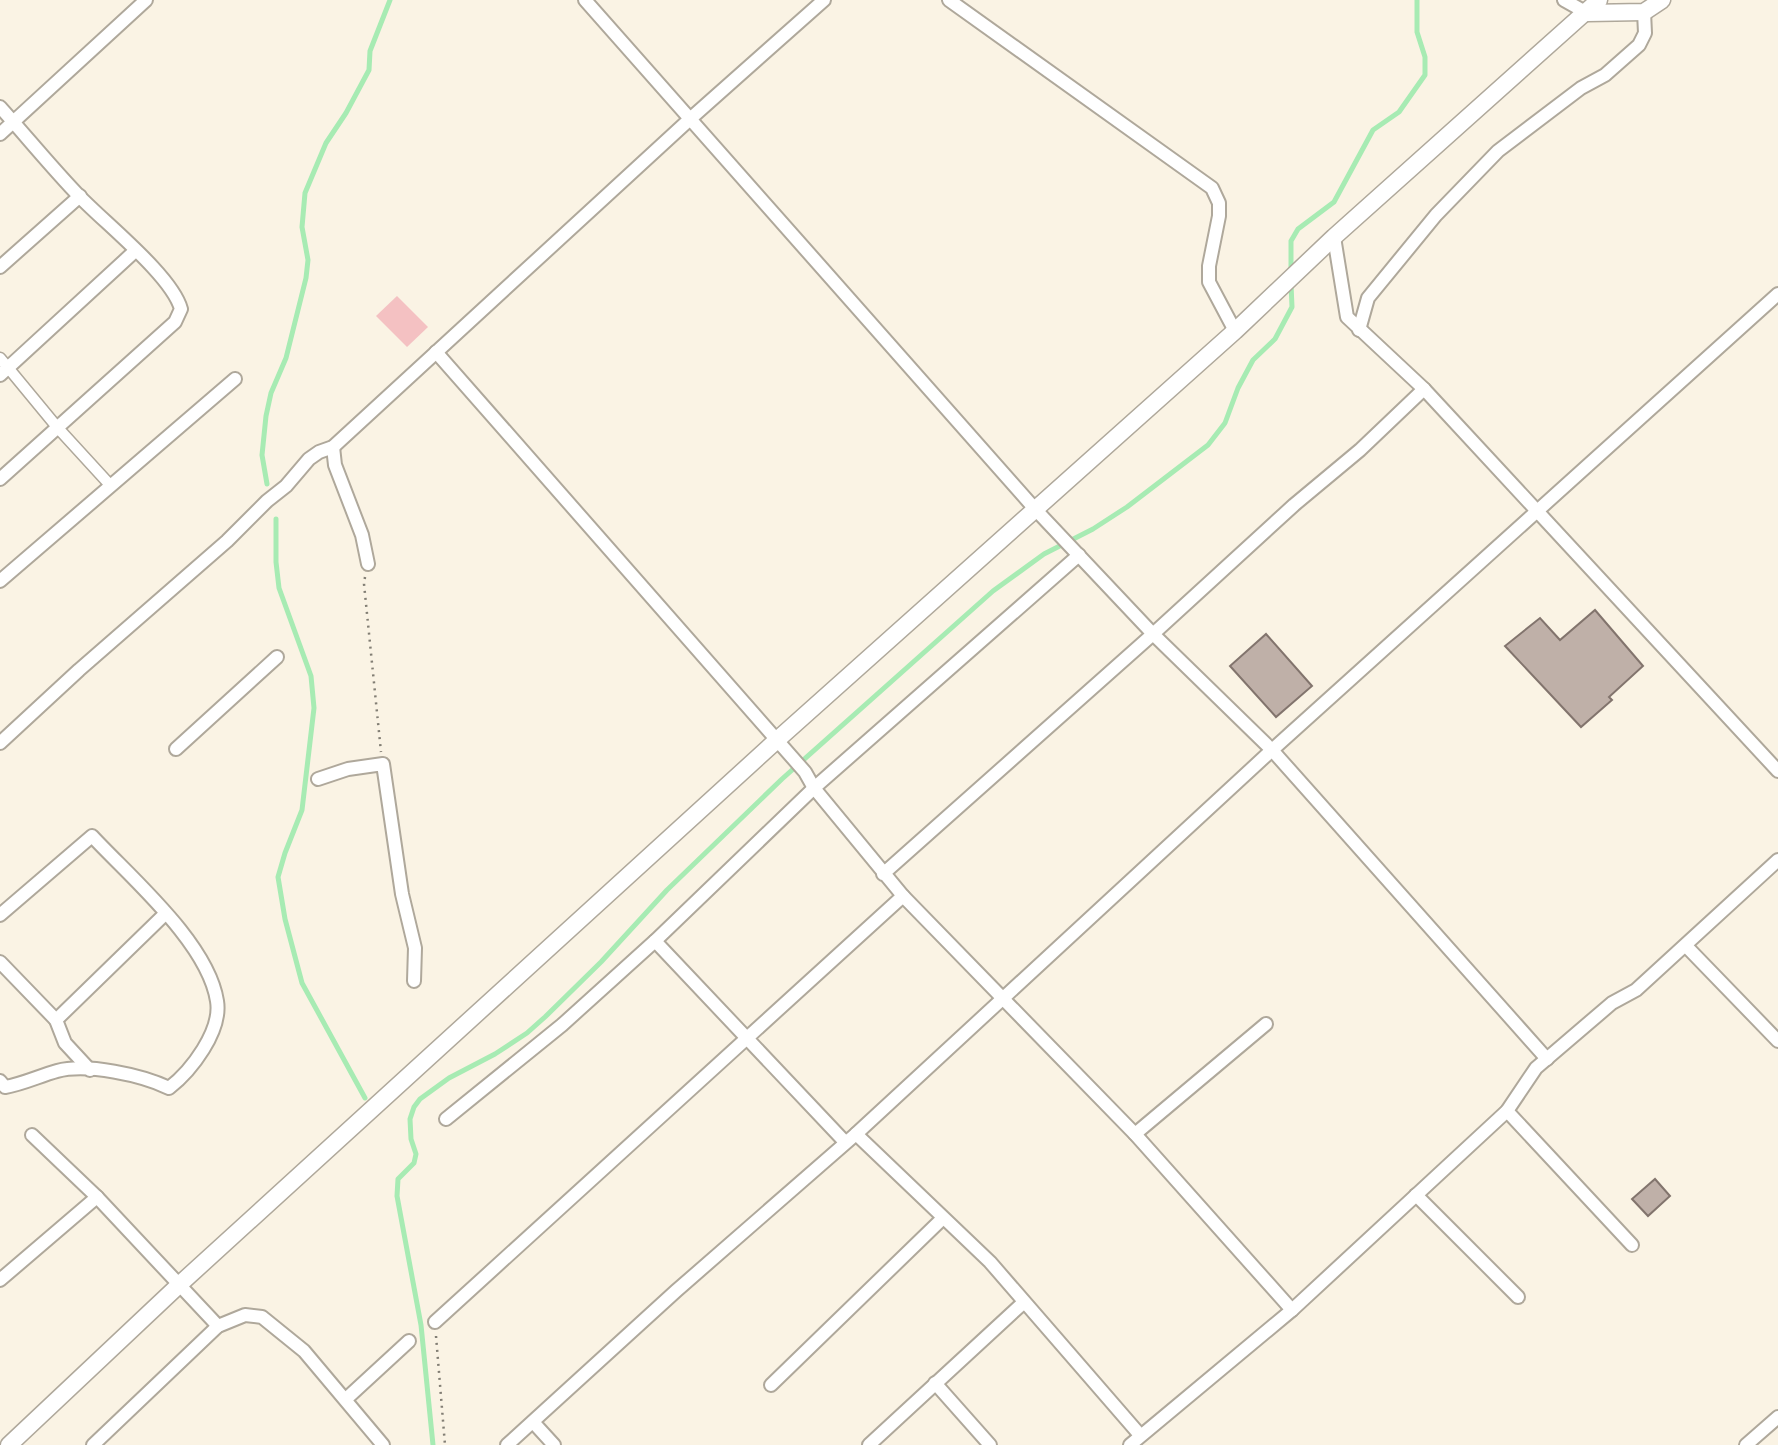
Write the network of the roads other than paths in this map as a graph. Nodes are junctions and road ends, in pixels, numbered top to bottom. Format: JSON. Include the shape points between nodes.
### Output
{"nodes":[{"id":1,"x":146,"y":0,"type":"edge"},
{"id":2,"x":584,"y":0,"type":"edge"},
{"id":3,"x":824,"y":0,"type":"edge"},
{"id":4,"x":949,"y":0,"type":"edge"},
{"id":5,"x":1564,"y":0,"type":"edge"},
{"id":6,"x":1599,"y":0,"type":"edge"},
{"id":7,"x":1662,"y":0,"type":"edge"},
{"id":8,"x":1644,"y":12,"type":"junction"},
{"id":9,"x":1587,"y":13,"type":"junction"},
{"id":10,"x":0,"y":107,"type":"edge"},
{"id":11,"x":690,"y":119,"type":"junction"},
{"id":12,"x":13,"y":122,"type":"junction"},
{"id":13,"x":0,"y":134,"type":"edge"},
{"id":14,"x":80,"y":196,"type":"junction"},
{"id":15,"x":1334,"y":237,"type":"junction"},
{"id":16,"x":135,"y":251,"type":"junction"},
{"id":17,"x":0,"y":267,"type":"edge"},
{"id":18,"x":1778,"y":294,"type":"edge"},
{"id":19,"x":1359,"y":330,"type":"junction"},
{"id":20,"x":1235,"y":331,"type":"junction"},
{"id":21,"x":436,"y":352,"type":"junction"},
{"id":22,"x":3,"y":367,"type":"edge"},
{"id":23,"x":235,"y":379,"type":"dead end"},
{"id":24,"x":1424,"y":389,"type":"junction"},
{"id":25,"x":57,"y":427,"type":"junction"},
{"id":26,"x":333,"y":447,"type":"junction"},
{"id":27,"x":0,"y":479,"type":"edge"},
{"id":28,"x":111,"y":486,"type":"junction"},
{"id":29,"x":1035,"y":509,"type":"junction"},
{"id":30,"x":1537,"y":510,"type":"junction"},
{"id":31,"x":1079,"y":555,"type":"junction"},
{"id":32,"x":368,"y":564,"type":"road end"},
{"id":33,"x":0,"y":581,"type":"edge"},
{"id":34,"x":1153,"y":634,"type":"junction"},
{"id":35,"x":277,"y":657,"type":"dead end"},
{"id":36,"x":777,"y":740,"type":"junction"},
{"id":37,"x":0,"y":743,"type":"edge"},
{"id":38,"x":176,"y":749,"type":"dead end"},
{"id":39,"x":1272,"y":750,"type":"junction"},
{"id":40,"x":1778,"y":771,"type":"edge"},
{"id":41,"x":318,"y":779,"type":"dead end"},
{"id":42,"x":814,"y":788,"type":"junction"},
{"id":43,"x":1778,"y":860,"type":"edge"},
{"id":44,"x":883,"y":874,"type":"junction"},
{"id":45,"x":903,"y":897,"type":"junction"},
{"id":46,"x":165,"y":914,"type":"junction"},
{"id":47,"x":0,"y":915,"type":"edge"},
{"id":48,"x":655,"y":941,"type":"junction"},
{"id":49,"x":1686,"y":946,"type":"junction"},
{"id":50,"x":0,"y":962,"type":"edge"},
{"id":51,"x":414,"y":981,"type":"dead end"},
{"id":52,"x":1002,"y":999,"type":"junction"},
{"id":53,"x":56,"y":1020,"type":"junction"},
{"id":54,"x":1266,"y":1024,"type":"dead end"},
{"id":55,"x":747,"y":1037,"type":"junction"},
{"id":56,"x":1778,"y":1041,"type":"edge"},
{"id":57,"x":1547,"y":1059,"type":"junction"},
{"id":58,"x":90,"y":1070,"type":"junction"},
{"id":59,"x":2,"y":1087,"type":"edge"},
{"id":60,"x":1507,"y":1111,"type":"junction"},
{"id":61,"x":446,"y":1119,"type":"dead end"},
{"id":62,"x":856,"y":1134,"type":"junction"},
{"id":63,"x":1135,"y":1134,"type":"junction"},
{"id":64,"x":33,"y":1135,"type":"dead end"},
{"id":65,"x":845,"y":1142,"type":"junction"},
{"id":66,"x":1416,"y":1195,"type":"junction"},
{"id":67,"x":97,"y":1197,"type":"junction"},
{"id":68,"x":943,"y":1219,"type":"junction"},
{"id":69,"x":1632,"y":1245,"type":"dead end"},
{"id":70,"x":2,"y":1274,"type":"edge"},
{"id":71,"x":180,"y":1284,"type":"junction"},
{"id":72,"x":1518,"y":1297,"type":"dead end"},
{"id":73,"x":1024,"y":1303,"type":"junction"},
{"id":74,"x":1292,"y":1310,"type":"junction"},
{"id":75,"x":435,"y":1322,"type":"road end"},
{"id":76,"x":218,"y":1326,"type":"junction"},
{"id":77,"x":409,"y":1342,"type":"dead end"},
{"id":78,"x":934,"y":1383,"type":"junction"},
{"id":79,"x":771,"y":1385,"type":"dead end"},
{"id":80,"x":345,"y":1399,"type":"junction"},
{"id":81,"x":1778,"y":1417,"type":"edge"},
{"id":82,"x":533,"y":1422,"type":"junction"},
{"id":83,"x":1140,"y":1435,"type":"junction"},
{"id":84,"x":9,"y":1445,"type":"edge"},
{"id":85,"x":93,"y":1445,"type":"edge"},
{"id":86,"x":383,"y":1445,"type":"edge"},
{"id":87,"x":507,"y":1445,"type":"edge"},
{"id":88,"x":554,"y":1445,"type":"edge"},
{"id":89,"x":869,"y":1445,"type":"edge"},
{"id":90,"x":990,"y":1445,"type":"edge"},
{"id":91,"x":1130,"y":1445,"type":"edge"},
{"id":92,"x":1746,"y":1445,"type":"edge"}],
"edges":[{"from":1,"to":12,"type":"street"},
{"from":2,"to":11,"type":"street"},
{"from":3,"to":11,"type":"street"},
{"from":4,"to":20,"type":"street","via":[[1212,188],[1220,216],[1209,282]]},
{"from":5,"to":9,"type":"street"},
{"from":6,"to":9,"type":"street"},
{"from":7,"to":8,"type":"street"},
{"from":8,"to":9,"type":"street"},
{"from":8,"to":19,"type":"street","via":[[1645,33],[1639,45],[1605,75],[1498,151],[1436,215],[1368,298]]},
{"from":9,"to":15,"type":"street"},
{"from":10,"to":12,"type":"street"},
{"from":11,"to":21,"type":"street"},
{"from":11,"to":29,"type":"street"},
{"from":12,"to":13,"type":"street"},
{"from":12,"to":14,"type":"street"},
{"from":14,"to":16,"type":"street"},
{"from":14,"to":17,"type":"street"},
{"from":15,"to":19,"type":"street","via":[[1343,304]]},
{"from":15,"to":20,"type":"street"},
{"from":16,"to":22,"type":"street"},
{"from":16,"to":25,"type":"street","via":[[178,297],[181,309],[174,322]]},
{"from":18,"to":30,"type":"street"},
{"from":19,"to":24,"type":"street"},
{"from":20,"to":29,"type":"street"},
{"from":21,"to":26,"type":"street"},
{"from":21,"to":36,"type":"street"},
{"from":22,"to":25,"type":"street"},
{"from":23,"to":28,"type":"street"},
{"from":24,"to":30,"type":"street"},
{"from":24,"to":34,"type":"street"},
{"from":25,"to":27,"type":"street"},
{"from":25,"to":28,"type":"street"},
{"from":26,"to":32,"type":"street"},
{"from":26,"to":37,"type":"street","via":[[309,460],[228,541]]},
{"from":28,"to":33,"type":"street"},
{"from":29,"to":31,"type":"street"},
{"from":29,"to":36,"type":"street"},
{"from":30,"to":39,"type":"street"},
{"from":30,"to":40,"type":"street"},
{"from":31,"to":34,"type":"street"},
{"from":31,"to":42,"type":"street"},
{"from":34,"to":39,"type":"street"},
{"from":34,"to":44,"type":"street"},
{"from":35,"to":38,"type":"street"},
{"from":36,"to":42,"type":"street"},
{"from":36,"to":71,"type":"street"},
{"from":39,"to":52,"type":"street"},
{"from":39,"to":57,"type":"street"},
{"from":41,"to":51,"type":"street","via":[[383,764],[402,894],[415,948]]},
{"from":42,"to":44,"type":"street"},
{"from":42,"to":48,"type":"street"},
{"from":43,"to":49,"type":"street"},
{"from":44,"to":45,"type":"street"},
{"from":45,"to":52,"type":"street"},
{"from":45,"to":55,"type":"street"},
{"from":46,"to":47,"type":"street","via":[[92,836]]},
{"from":46,"to":53,"type":"street"},
{"from":46,"to":58,"type":"street","via":[[191,944],[207,974],[217,1002],[211,1034],[197,1060],[169,1088],[147,1078]]},
{"from":48,"to":55,"type":"street"},
{"from":48,"to":61,"type":"street","via":[[562,1025]]},
{"from":49,"to":56,"type":"street"},
{"from":49,"to":57,"type":"street"},
{"from":50,"to":53,"type":"street"},
{"from":52,"to":62,"type":"street"},
{"from":52,"to":63,"type":"street"},
{"from":53,"to":58,"type":"street","via":[[65,1044]]},
{"from":54,"to":63,"type":"street"},
{"from":55,"to":65,"type":"street"},
{"from":55,"to":75,"type":"street"},
{"from":57,"to":60,"type":"street"},
{"from":58,"to":59,"type":"street","via":[[59,1070]]},
{"from":60,"to":66,"type":"street"},
{"from":60,"to":69,"type":"street"},
{"from":62,"to":65,"type":"street"},
{"from":62,"to":68,"type":"street"},
{"from":63,"to":74,"type":"street"},
{"from":64,"to":67,"type":"street"},
{"from":65,"to":82,"type":"street"},
{"from":66,"to":72,"type":"street"},
{"from":66,"to":74,"type":"street"},
{"from":67,"to":70,"type":"street"},
{"from":67,"to":71,"type":"street"},
{"from":68,"to":73,"type":"street","via":[[990,1262]]},
{"from":68,"to":79,"type":"street"},
{"from":71,"to":76,"type":"street"},
{"from":71,"to":84,"type":"street"},
{"from":73,"to":78,"type":"street"},
{"from":73,"to":83,"type":"street"},
{"from":74,"to":83,"type":"street"},
{"from":76,"to":80,"type":"street","via":[[245,1315],[262,1317],[316,1363]]},
{"from":76,"to":85,"type":"street"},
{"from":77,"to":80,"type":"street"},
{"from":78,"to":89,"type":"street"},
{"from":78,"to":90,"type":"street"},
{"from":80,"to":86,"type":"street"},
{"from":81,"to":92,"type":"street"},
{"from":82,"to":87,"type":"street"},
{"from":82,"to":88,"type":"street"},
{"from":83,"to":91,"type":"street"}]}
